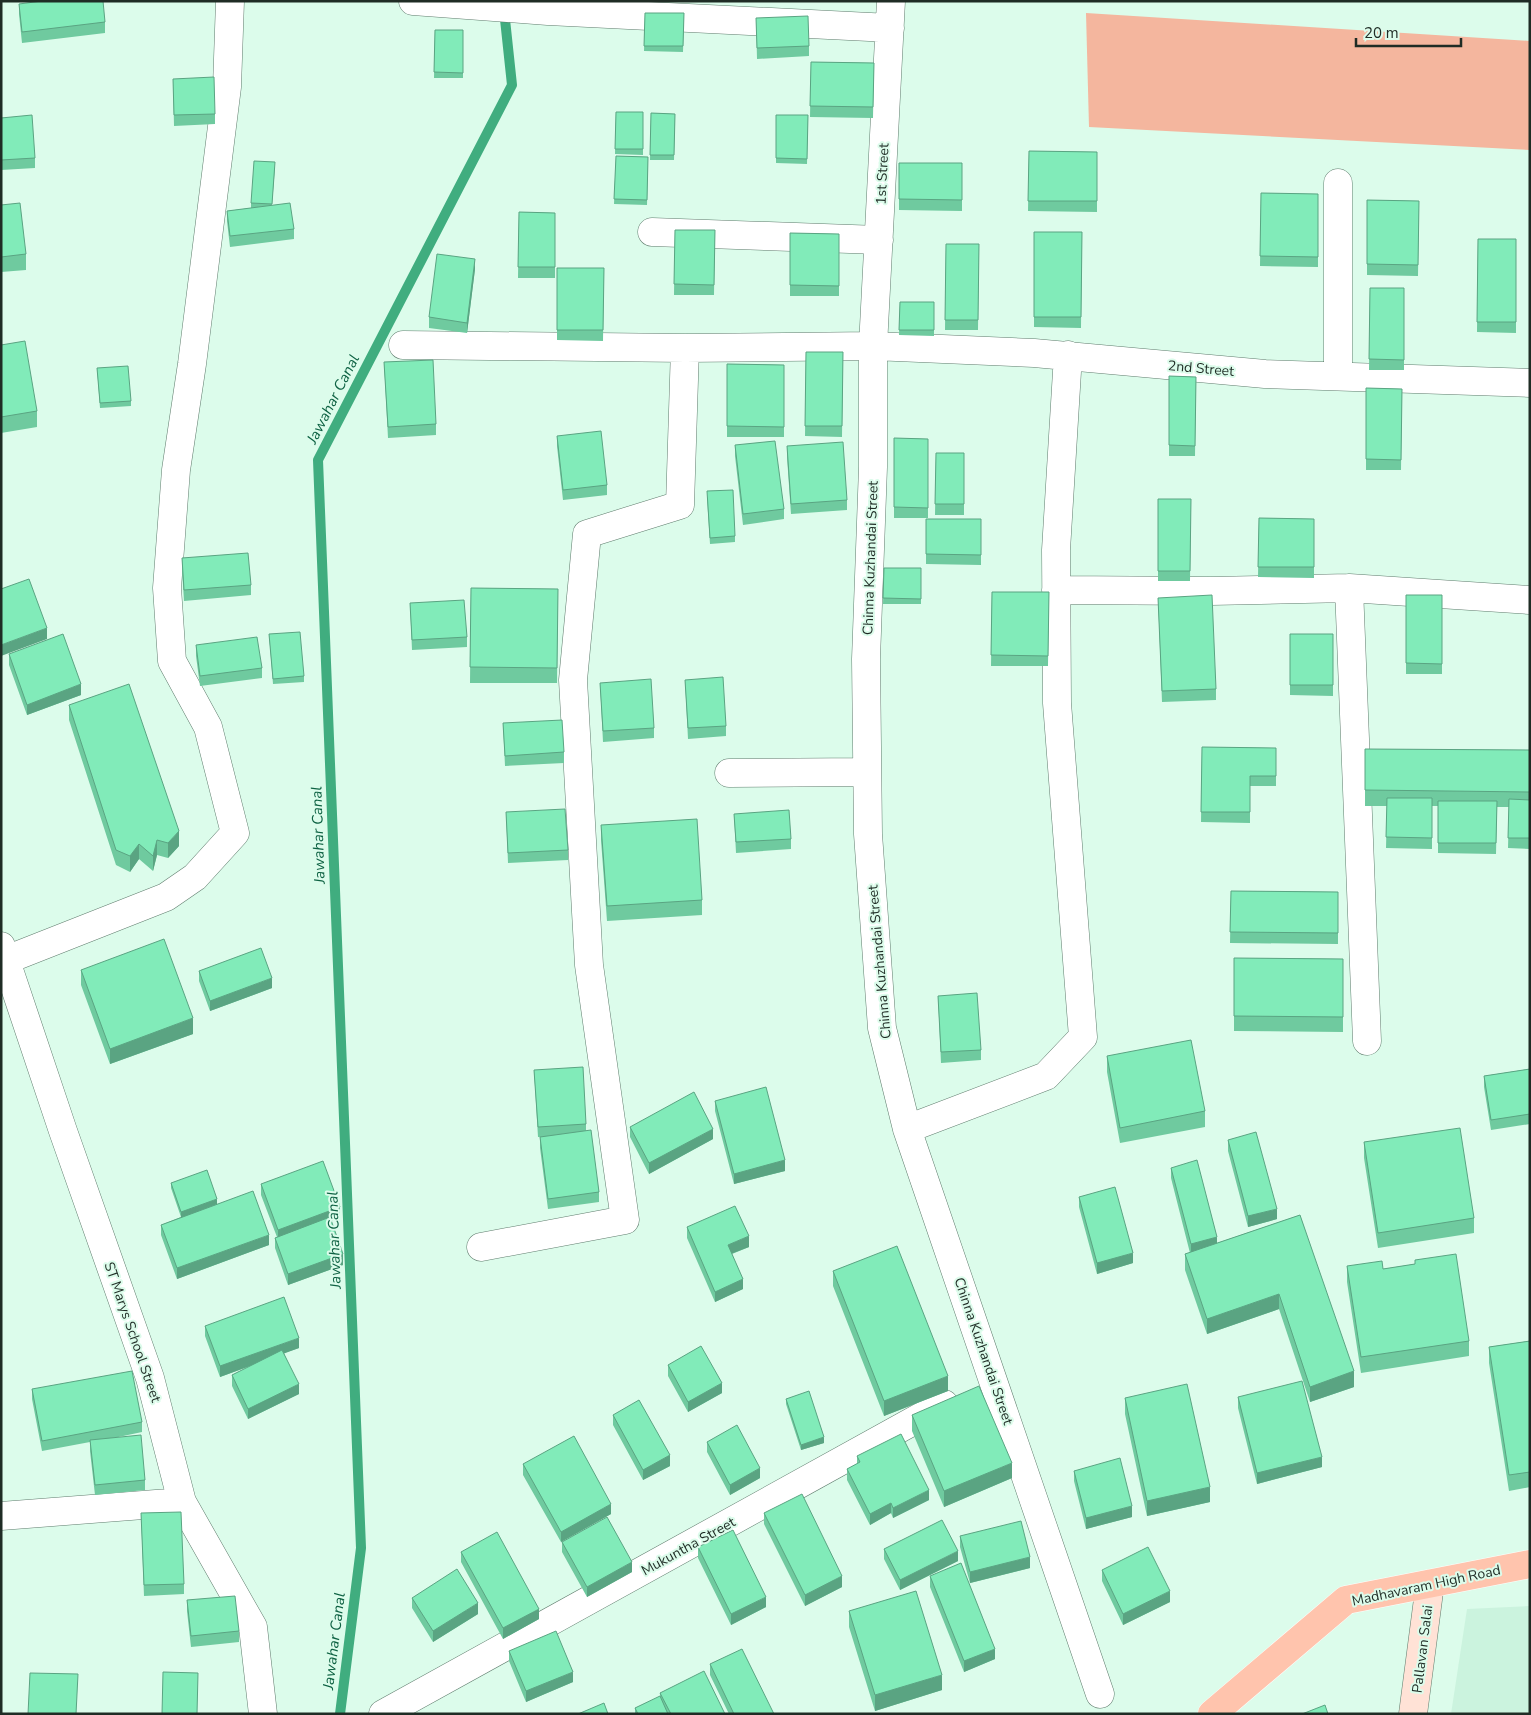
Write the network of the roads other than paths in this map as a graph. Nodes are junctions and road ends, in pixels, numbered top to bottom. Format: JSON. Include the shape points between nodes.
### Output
{"nodes":[{"id":1,"x":230,"y":1,"type":"edge"},
{"id":2,"x":413,"y":1,"type":"edge"},
{"id":3,"x":891,"y":1,"type":"edge"},
{"id":4,"x":890,"y":28,"type":"junction"},
{"id":5,"x":1338,"y":183,"type":"dead end"},
{"id":6,"x":652,"y":232,"type":"dead end"},
{"id":7,"x":879,"y":240,"type":"junction"},
{"id":8,"x":403,"y":345,"type":"dead end"},
{"id":9,"x":873,"y":346,"type":"junction"},
{"id":10,"x":685,"y":348,"type":"junction"},
{"id":11,"x":1068,"y":355,"type":"junction"},
{"id":12,"x":1338,"y":376,"type":"junction"},
{"id":13,"x":1530,"y":383,"type":"edge"},
{"id":14,"x":1349,"y":588,"type":"junction"},
{"id":15,"x":1056,"y":590,"type":"junction"},
{"id":16,"x":1530,"y":600,"type":"edge"},
{"id":17,"x":867,"y":772,"type":"junction"},
{"id":18,"x":729,"y":773,"type":"dead end"},
{"id":19,"x":3,"y":953,"type":"edge"},
{"id":20,"x":1366,"y":1041,"type":"dead end"},
{"id":21,"x":907,"y":1129,"type":"junction"},
{"id":22,"x":481,"y":1247,"type":"dead end"},
{"id":23,"x":994,"y":1378,"type":"junction"},
{"id":24,"x":182,"y":1502,"type":"junction"},
{"id":25,"x":1,"y":1516,"type":"edge"},
{"id":26,"x":1530,"y":1564,"type":"edge"},
{"id":27,"x":1430,"y":1584,"type":"junction"},
{"id":28,"x":1100,"y":1694,"type":"dead end"},
{"id":29,"x":263,"y":1714,"type":"edge"},
{"id":30,"x":383,"y":1714,"type":"edge"},
{"id":31,"x":1212,"y":1714,"type":"edge"},
{"id":32,"x":1414,"y":1714,"type":"edge"}],
"edges":[{"from":1,"to":19,"type":"street","via":[[227,88],[176,470],[167,588],[172,661],[208,727],[235,833],[195,877],[166,897]]},
{"from":2,"to":4,"type":"street"},
{"from":3,"to":4,"type":"street","name":"1st Street"},
{"from":4,"to":7,"type":"street","name":"1st Street"},
{"from":5,"to":12,"type":"street"},
{"from":6,"to":7,"type":"street"},
{"from":7,"to":9,"type":"street","name":"1st Street"},
{"from":8,"to":10,"type":"street","name":"2nd Street"},
{"from":9,"to":10,"type":"street","name":"2nd Street"},
{"from":9,"to":11,"type":"street","name":"2nd Street"},
{"from":9,"to":17,"type":"street","name":"Chinna Kuzhandai Street","via":[[873,467],[866,659]]},
{"from":10,"to":22,"type":"street","via":[[680,505],[587,534],[574,680],[589,965],[625,1220]]},
{"from":11,"to":12,"type":"street","name":"2nd Street","via":[[1265,374]]},
{"from":11,"to":15,"type":"street"},
{"from":12,"to":13,"type":"street","name":"2nd Street"},
{"from":14,"to":15,"type":"street","via":[[1211,592]]},
{"from":14,"to":16,"type":"street"},
{"from":14,"to":20,"type":"street"},
{"from":15,"to":21,"type":"street","via":[[1057,703],[1083,1037],[1046,1076]]},
{"from":17,"to":18,"type":"street"},
{"from":17,"to":21,"type":"street","name":"Chinna Kuzhandai Street","via":[[868,834],[882,1028]]},
{"from":19,"to":24,"type":"street","name":"ST Marys School Street","via":[[150,1378]]},
{"from":21,"to":23,"type":"street","name":"Chinna Kuzhandai Street"},
{"from":23,"to":28,"type":"street","name":"Chinna Kuzhandai Street"},
{"from":23,"to":30,"type":"street","name":"Mukuntha Street","via":[[894,1430]]},
{"from":24,"to":25,"type":"street"},
{"from":24,"to":29,"type":"street","name":"ST Marys School Street","via":[[254,1627]]},
{"from":26,"to":27,"type":"main road","name":"Madhavaram High Road"},
{"from":27,"to":31,"type":"main road","name":"Madhavaram High Road","via":[[1346,1600]]},
{"from":27,"to":32,"type":"street","name":"Pallavan Salai"}]}
